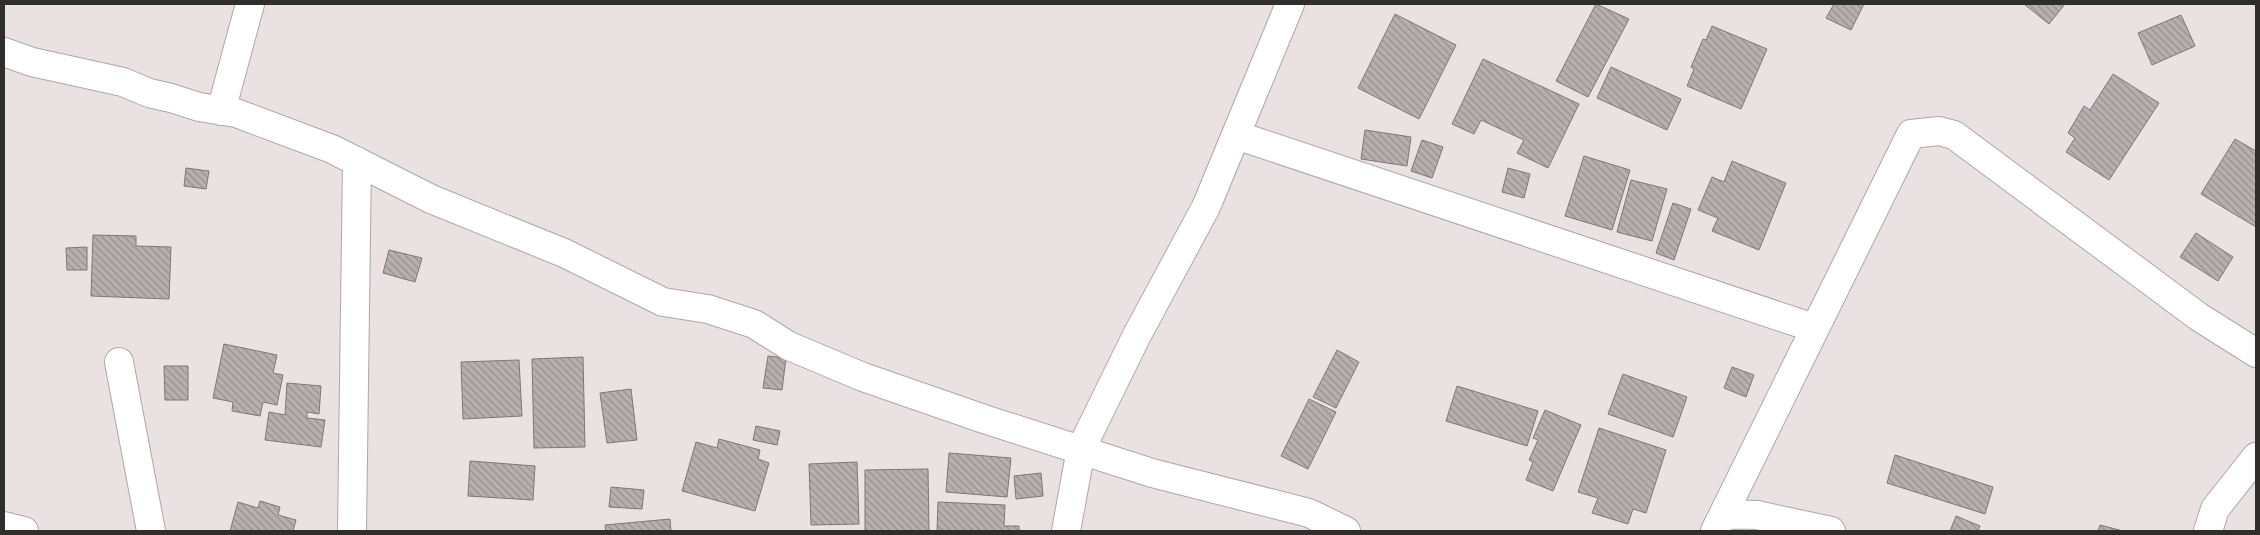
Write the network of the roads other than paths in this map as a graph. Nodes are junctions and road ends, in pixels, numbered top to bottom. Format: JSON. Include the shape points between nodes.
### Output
{"nodes":[{"id":1,"x":250,"y":4,"type":"edge"},
{"id":2,"x":1290,"y":4,"type":"edge"},
{"id":3,"x":4,"y":52,"type":"edge"},
{"id":4,"x":221,"y":111,"type":"junction"},
{"id":5,"x":1236,"y":135,"type":"junction"},
{"id":6,"x":357,"y":161,"type":"junction"},
{"id":7,"x":1814,"y":328,"type":"junction"},
{"id":8,"x":2256,"y":353,"type":"edge"},
{"id":9,"x":119,"y":362,"type":"dead end"},
{"id":10,"x":1081,"y":450,"type":"junction"},
{"id":11,"x":2256,"y":457,"type":"edge"},
{"id":12,"x":1720,"y":522,"type":"edge"},
{"id":13,"x":4,"y":526,"type":"edge"},
{"id":14,"x":24,"y":531,"type":"edge"},
{"id":15,"x":151,"y":531,"type":"edge"},
{"id":16,"x":352,"y":531,"type":"edge"},
{"id":17,"x":1066,"y":531,"type":"edge"},
{"id":18,"x":1346,"y":531,"type":"edge"},
{"id":19,"x":1831,"y":531,"type":"edge"},
{"id":20,"x":2208,"y":531,"type":"edge"}],
"edges":[{"from":1,"to":4,"type":"street"},
{"from":2,"to":5,"type":"street"},
{"from":3,"to":4,"type":"street"},
{"from":4,"to":6,"type":"street","via":[[236,113]]},
{"from":5,"to":7,"type":"street"},
{"from":5,"to":10,"type":"street","via":[[1206,207],[1137,335]]},
{"from":6,"to":10,"type":"street","via":[[431,199],[564,253],[664,302],[708,309],[754,324],[790,346],[863,377]]},
{"from":6,"to":16,"type":"street"},
{"from":7,"to":8,"type":"street","via":[[1911,134],[1939,131],[1954,135],[2199,317]]},
{"from":7,"to":12,"type":"street"},
{"from":9,"to":15,"type":"street"},
{"from":10,"to":17,"type":"street"},
{"from":10,"to":18,"type":"street","via":[[1152,473],[1309,513]]},
{"from":11,"to":20,"type":"street","via":[[2215,508]]},
{"from":12,"to":19,"type":"street","via":[[1757,515]]},
{"from":13,"to":14,"type":"street"}]}
